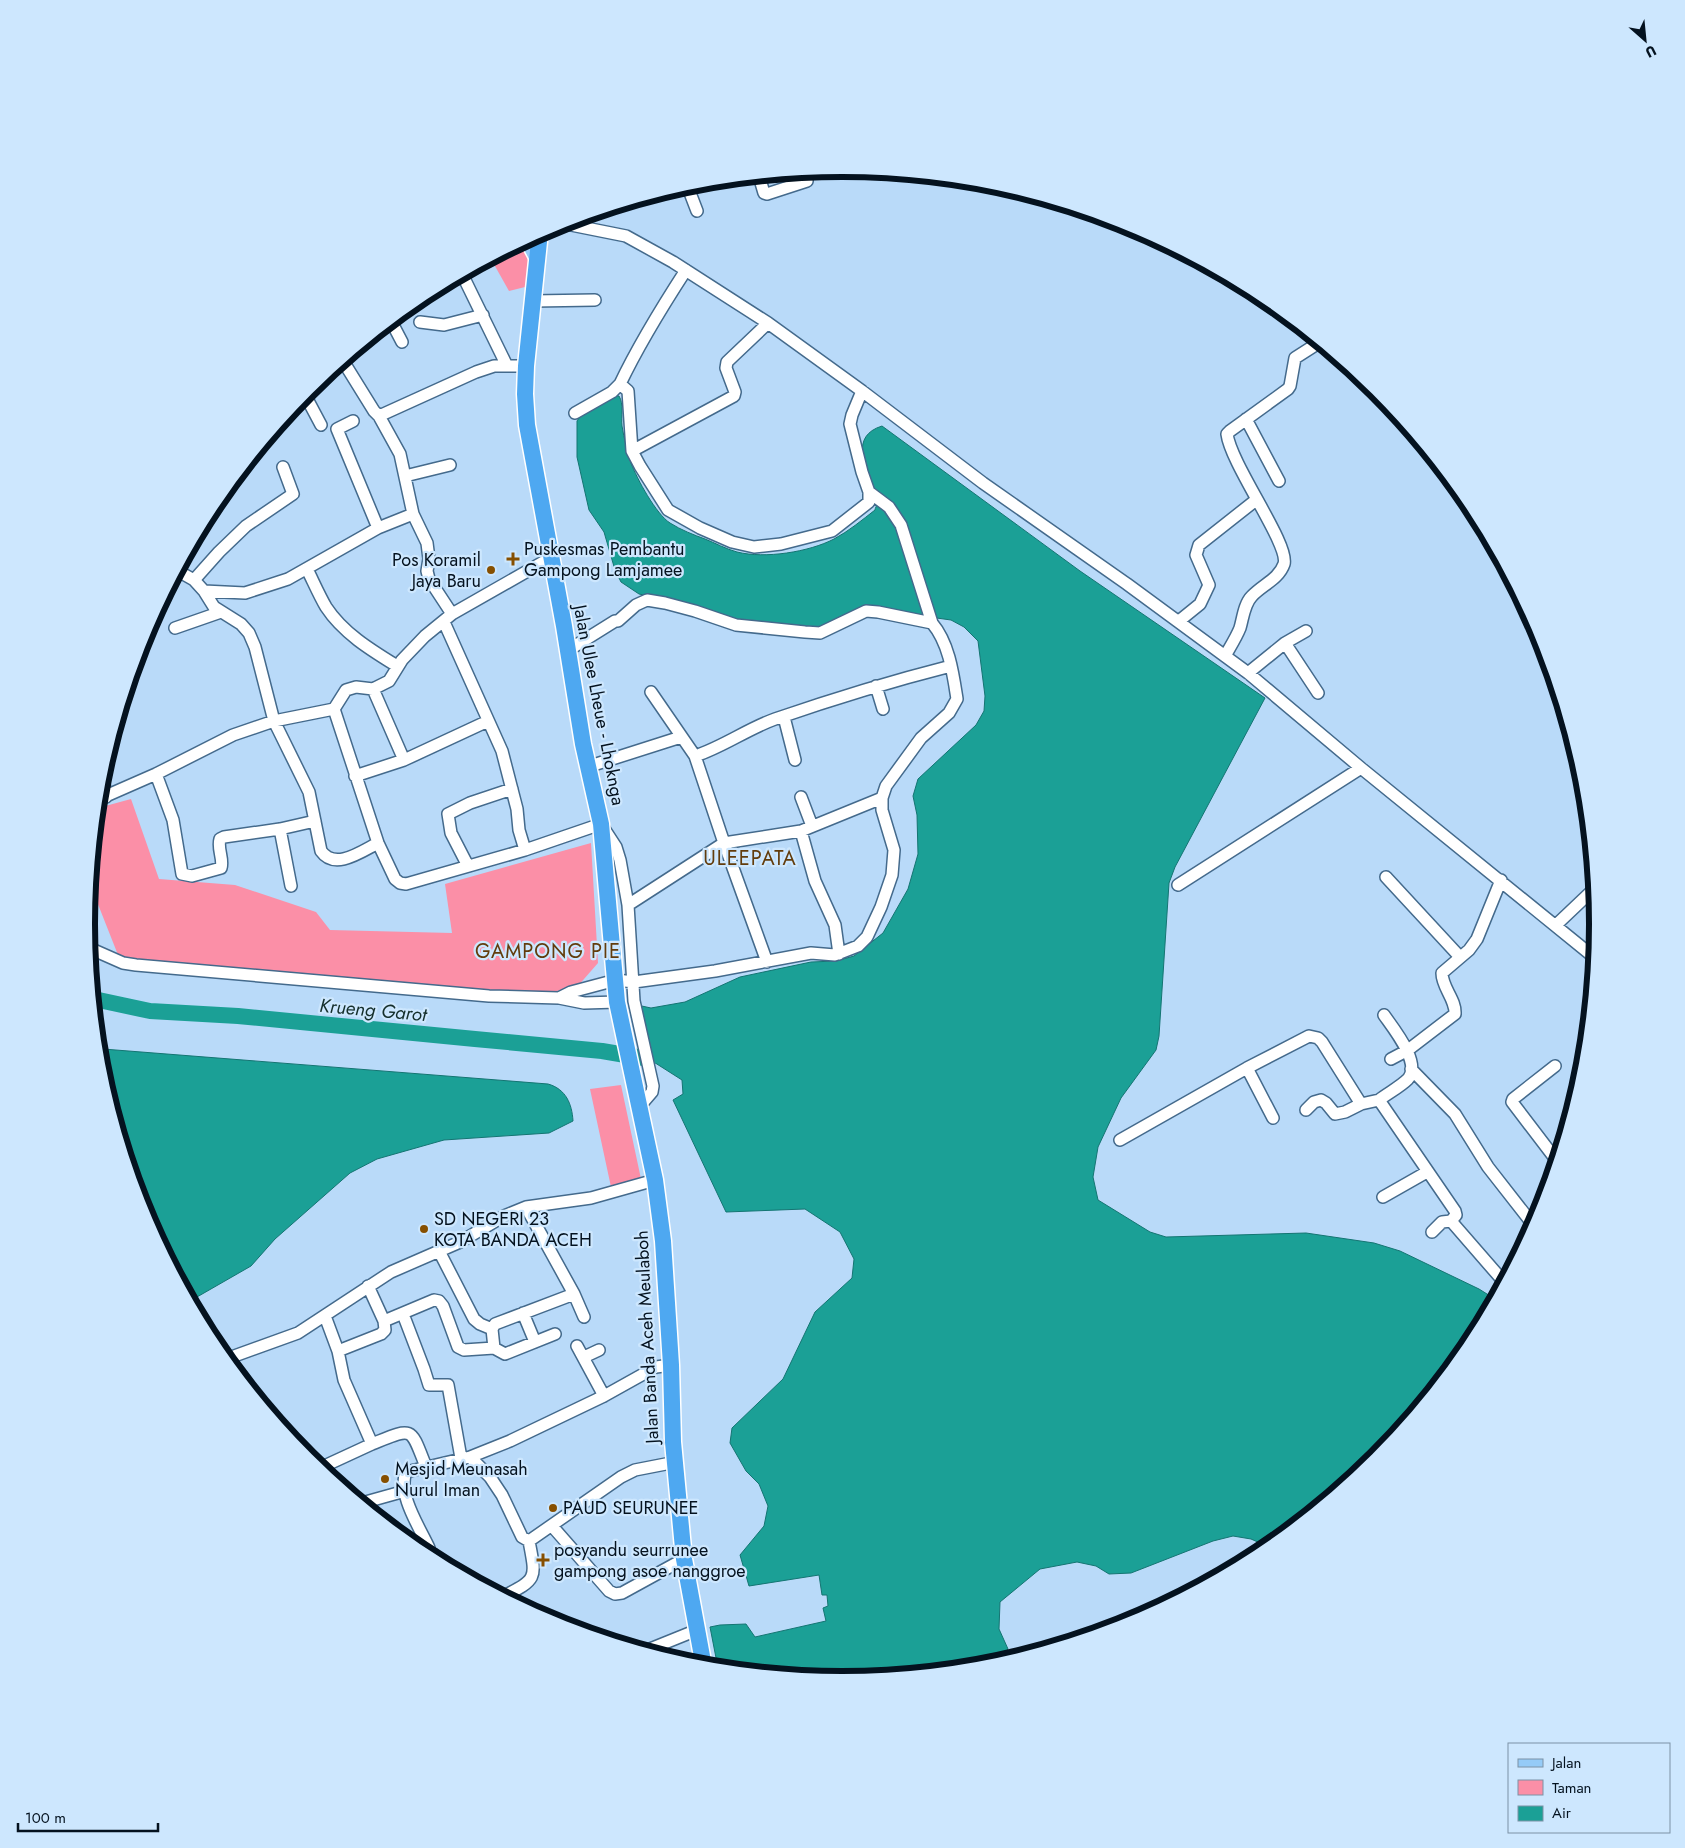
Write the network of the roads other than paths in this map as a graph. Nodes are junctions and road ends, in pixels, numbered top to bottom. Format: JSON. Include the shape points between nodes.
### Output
{"nodes":[{"id":1,"x":761,"y":181,"type":"edge"},
{"id":2,"x":807,"y":181,"type":"dead end"},
{"id":3,"x":690,"y":193,"type":"edge"},
{"id":4,"x":697,"y":211,"type":"dead end"},
{"id":5,"x":575,"y":226,"type":"edge"},
{"id":6,"x":538,"y":241,"type":"edge"},
{"id":7,"x":530,"y":245,"type":"edge"},
{"id":8,"x":536,"y":256,"type":"junction"},
{"id":9,"x":686,"y":270,"type":"junction"},
{"id":10,"x":465,"y":279,"type":"edge"},
{"id":11,"x":595,"y":300,"type":"dead end"},
{"id":12,"x":533,"y":301,"type":"junction"},
{"id":13,"x":483,"y":315,"type":"junction"},
{"id":14,"x":420,"y":322,"type":"dead end"},
{"id":15,"x":768,"y":323,"type":"junction"},
{"id":16,"x":394,"y":326,"type":"edge"},
{"id":17,"x":402,"y":342,"type":"dead end"},
{"id":18,"x":1315,"y":345,"type":"edge"},
{"id":19,"x":345,"y":366,"type":"edge"},
{"id":20,"x":507,"y":366,"type":"junction"},
{"id":21,"x":526,"y":366,"type":"junction"},
{"id":22,"x":620,"y":384,"type":"junction"},
{"id":23,"x":862,"y":391,"type":"junction"},
{"id":24,"x":308,"y":401,"type":"edge"},
{"id":25,"x":575,"y":413,"type":"dead end"},
{"id":26,"x":379,"y":416,"type":"junction"},
{"id":27,"x":1246,"y":419,"type":"junction"},
{"id":28,"x":353,"y":421,"type":"dead end"},
{"id":29,"x":321,"y":425,"type":"dead end"},
{"id":30,"x":632,"y":451,"type":"junction"},
{"id":31,"x":450,"y":465,"type":"dead end"},
{"id":32,"x":283,"y":467,"type":"dead end"},
{"id":33,"x":405,"y":476,"type":"junction"},
{"id":34,"x":1279,"y":481,"type":"dead end"},
{"id":35,"x":871,"y":493,"type":"junction"},
{"id":36,"x":1256,"y":500,"type":"junction"},
{"id":37,"x":413,"y":514,"type":"junction"},
{"id":38,"x":378,"y":528,"type":"junction"},
{"id":39,"x":552,"y":556,"type":"junction"},
{"id":40,"x":307,"y":569,"type":"junction"},
{"id":41,"x":182,"y":573,"type":"edge"},
{"id":42,"x":194,"y":580,"type":"junction"},
{"id":43,"x":204,"y":592,"type":"junction"},
{"id":44,"x":221,"y":612,"type":"junction"},
{"id":45,"x":452,"y":614,"type":"junction"},
{"id":46,"x":444,"y":622,"type":"junction"},
{"id":47,"x":931,"y":622,"type":"junction"},
{"id":48,"x":1179,"y":622,"type":"junction"},
{"id":49,"x":175,"y":628,"type":"dead end"},
{"id":50,"x":1306,"y":631,"type":"dead end"},
{"id":51,"x":1285,"y":643,"type":"junction"},
{"id":52,"x":567,"y":651,"type":"junction"},
{"id":53,"x":1226,"y":656,"type":"junction"},
{"id":54,"x":397,"y":666,"type":"junction"},
{"id":55,"x":951,"y":666,"type":"junction"},
{"id":56,"x":1248,"y":673,"type":"junction"},
{"id":57,"x":876,"y":686,"type":"junction"},
{"id":58,"x":373,"y":689,"type":"junction"},
{"id":59,"x":651,"y":692,"type":"dead end"},
{"id":60,"x":1318,"y":693,"type":"dead end"},
{"id":61,"x":334,"y":709,"type":"junction"},
{"id":62,"x":883,"y":709,"type":"dead end"},
{"id":63,"x":784,"y":717,"type":"junction"},
{"id":64,"x":274,"y":721,"type":"junction"},
{"id":65,"x":488,"y":721,"type":"junction"},
{"id":66,"x":681,"y":737,"type":"junction"},
{"id":67,"x":695,"y":756,"type":"junction"},
{"id":68,"x":404,"y":760,"type":"junction"},
{"id":69,"x":795,"y":760,"type":"dead end"},
{"id":70,"x":587,"y":767,"type":"junction"},
{"id":71,"x":1361,"y":768,"type":"junction"},
{"id":72,"x":156,"y":774,"type":"junction"},
{"id":73,"x":355,"y":776,"type":"junction"},
{"id":74,"x":512,"y":788,"type":"junction"},
{"id":75,"x":106,"y":796,"type":"edge"},
{"id":76,"x":801,"y":797,"type":"dead end"},
{"id":77,"x":882,"y":798,"type":"junction"},
{"id":78,"x":315,"y":821,"type":"junction"},
{"id":79,"x":602,"y":824,"type":"junction"},
{"id":80,"x":812,"y":826,"type":"junction"},
{"id":81,"x":280,"y":829,"type":"junction"},
{"id":82,"x":801,"y":831,"type":"junction"},
{"id":83,"x":378,"y":843,"type":"junction"},
{"id":84,"x":724,"y":844,"type":"junction"},
{"id":85,"x":525,"y":850,"type":"junction"},
{"id":86,"x":468,"y":866,"type":"junction"},
{"id":87,"x":1386,"y":877,"type":"dead end"},
{"id":88,"x":1501,"y":880,"type":"junction"},
{"id":89,"x":1178,"y":885,"type":"dead end"},
{"id":90,"x":291,"y":886,"type":"dead end"},
{"id":91,"x":1589,"y":894,"type":"edge"},
{"id":92,"x":628,"y":905,"type":"junction"},
{"id":93,"x":1556,"y":925,"type":"junction"},
{"id":94,"x":96,"y":951,"type":"edge"},
{"id":95,"x":1589,"y":953,"type":"edge"},
{"id":96,"x":839,"y":954,"type":"junction"},
{"id":97,"x":1460,"y":957,"type":"junction"},
{"id":98,"x":767,"y":962,"type":"junction"},
{"id":99,"x":616,"y":980,"type":"junction"},
{"id":100,"x":634,"y":982,"type":"junction"},
{"id":101,"x":559,"y":998,"type":"junction"},
{"id":102,"x":617,"y":1005,"type":"junction"},
{"id":103,"x":1384,"y":1015,"type":"dead end"},
{"id":104,"x":1408,"y":1050,"type":"junction"},
{"id":105,"x":1391,"y":1059,"type":"dead end"},
{"id":106,"x":1555,"y":1066,"type":"dead end"},
{"id":107,"x":1247,"y":1068,"type":"junction"},
{"id":108,"x":1412,"y":1069,"type":"junction"},
{"id":109,"x":1379,"y":1100,"type":"junction"},
{"id":110,"x":1361,"y":1104,"type":"junction"},
{"id":111,"x":640,"y":1106,"type":"junction"},
{"id":112,"x":1306,"y":1110,"type":"dead end"},
{"id":113,"x":1274,"y":1118,"type":"dead end"},
{"id":114,"x":1120,"y":1140,"type":"dead end"},
{"id":115,"x":1553,"y":1155,"type":"edge"},
{"id":116,"x":1427,"y":1172,"type":"junction"},
{"id":117,"x":655,"y":1180,"type":"junction"},
{"id":118,"x":1383,"y":1197,"type":"dead end"},
{"id":119,"x":526,"y":1207,"type":"junction"},
{"id":120,"x":1529,"y":1219,"type":"edge"},
{"id":121,"x":1451,"y":1221,"type":"junction"},
{"id":122,"x":1432,"y":1232,"type":"dead end"},
{"id":123,"x":439,"y":1251,"type":"junction"},
{"id":124,"x":1501,"y":1278,"type":"edge"},
{"id":125,"x":368,"y":1286,"type":"junction"},
{"id":126,"x":574,"y":1294,"type":"junction"},
{"id":127,"x":523,"y":1313,"type":"junction"},
{"id":128,"x":402,"y":1314,"type":"junction"},
{"id":129,"x":325,"y":1316,"type":"junction"},
{"id":130,"x":584,"y":1317,"type":"dead end"},
{"id":131,"x":384,"y":1321,"type":"junction"},
{"id":132,"x":492,"y":1329,"type":"junction"},
{"id":133,"x":555,"y":1334,"type":"dead end"},
{"id":134,"x":535,"y":1342,"type":"junction"},
{"id":135,"x":577,"y":1346,"type":"dead end"},
{"id":136,"x":494,"y":1348,"type":"junction"},
{"id":137,"x":599,"y":1350,"type":"dead end"},
{"id":138,"x":338,"y":1351,"type":"junction"},
{"id":139,"x":233,"y":1356,"type":"edge"},
{"id":140,"x":584,"y":1357,"type":"junction"},
{"id":141,"x":672,"y":1365,"type":"junction"},
{"id":142,"x":604,"y":1396,"type":"junction"},
{"id":143,"x":372,"y":1444,"type":"junction"},
{"id":144,"x":466,"y":1457,"type":"junction"},
{"id":145,"x":676,"y":1462,"type":"junction"},
{"id":146,"x":327,"y":1465,"type":"edge"},
{"id":147,"x":426,"y":1467,"type":"junction"},
{"id":148,"x":405,"y":1491,"type":"junction"},
{"id":149,"x":368,"y":1501,"type":"edge"},
{"id":150,"x":552,"y":1526,"type":"junction"},
{"id":151,"x":529,"y":1541,"type":"junction"},
{"id":152,"x":428,"y":1547,"type":"edge"},
{"id":153,"x":684,"y":1559,"type":"junction"},
{"id":154,"x":510,"y":1593,"type":"edge"},
{"id":155,"x":697,"y":1630,"type":"junction"},
{"id":156,"x":655,"y":1647,"type":"edge"},
{"id":157,"x":702,"y":1658,"type":"edge"}],
"edges":[{"from":1,"to":2,"type":"street","via":[[767,194]]},
{"from":3,"to":4,"type":"street"},
{"from":5,"to":9,"type":"street","via":[[626,236]]},
{"from":6,"to":8,"type":"highway","name":"Jalan Ulee Lheue - Lhoknga"},
{"from":7,"to":8,"type":"main road"},
{"from":8,"to":12,"type":"highway","name":"Jalan Ulee Lheue - Lhoknga"},
{"from":9,"to":15,"type":"street"},
{"from":9,"to":22,"type":"street","via":[[640,344]]},
{"from":10,"to":13,"type":"street"},
{"from":11,"to":12,"type":"street"},
{"from":12,"to":21,"type":"highway","name":"Jalan Ulee Lheue - Lhoknga"},
{"from":13,"to":14,"type":"street","via":[[444,325]]},
{"from":13,"to":20,"type":"street"},
{"from":15,"to":23,"type":"street"},
{"from":15,"to":30,"type":"street","via":[[727,362],[734,396]]},
{"from":16,"to":17,"type":"street"},
{"from":18,"to":27,"type":"street","via":[[1296,358],[1288,389]]},
{"from":19,"to":26,"type":"street"},
{"from":20,"to":21,"type":"street"},
{"from":20,"to":26,"type":"street","via":[[476,372]]},
{"from":21,"to":39,"type":"highway","name":"Jalan Ulee Lheue - Lhoknga","via":[[527,425]]},
{"from":22,"to":25,"type":"street"},
{"from":22,"to":30,"type":"street","via":[[628,392]]},
{"from":23,"to":35,"type":"street","via":[[850,424]]},
{"from":23,"to":48,"type":"street","via":[[983,483]]},
{"from":24,"to":29,"type":"street"},
{"from":26,"to":33,"type":"street","via":[[400,454]]},
{"from":27,"to":34,"type":"street"},
{"from":27,"to":36,"type":"street","via":[[1230,431],[1228,438]]},
{"from":28,"to":38,"type":"street","via":[[336,430]]},
{"from":30,"to":35,"type":"street","via":[[668,510],[732,542],[754,547],[832,532],[867,504]]},
{"from":31,"to":33,"type":"street"},
{"from":32,"to":42,"type":"street","via":[[294,494],[246,526]]},
{"from":33,"to":37,"type":"street"},
{"from":35,"to":47,"type":"street","via":[[889,507],[901,525]]},
{"from":36,"to":48,"type":"street","via":[[1199,545],[1196,555],[1209,585],[1200,604]]},
{"from":36,"to":53,"type":"street","via":[[1280,543],[1284,563],[1278,574],[1248,600],[1239,630]]},
{"from":37,"to":38,"type":"street"},
{"from":37,"to":45,"type":"street","via":[[427,543],[429,579]]},
{"from":38,"to":40,"type":"street"},
{"from":39,"to":45,"type":"street"},
{"from":39,"to":52,"type":"highway","name":"Jalan Ulee Lheue - Lhoknga"},
{"from":40,"to":43,"type":"street","via":[[288,579],[245,592]]},
{"from":40,"to":54,"type":"street","via":[[338,622],[367,648]]},
{"from":41,"to":42,"type":"street"},
{"from":42,"to":43,"type":"street"},
{"from":43,"to":44,"type":"street"},
{"from":44,"to":49,"type":"street"},
{"from":44,"to":64,"type":"street","via":[[249,633]]},
{"from":45,"to":46,"type":"street"},
{"from":46,"to":54,"type":"street","via":[[425,636]]},
{"from":46,"to":65,"type":"street"},
{"from":47,"to":52,"type":"street","via":[[866,612],[820,633],[805,632],[736,625],[647,600]]},
{"from":47,"to":55,"type":"street","via":[[941,635]]},
{"from":48,"to":53,"type":"street"},
{"from":50,"to":51,"type":"street"},
{"from":51,"to":56,"type":"street"},
{"from":51,"to":60,"type":"street"},
{"from":52,"to":70,"type":"highway","name":"Jalan Ulee Lheue - Lhoknga"},
{"from":53,"to":56,"type":"street"},
{"from":54,"to":58,"type":"street","via":[[388,681]]},
{"from":55,"to":57,"type":"street"},
{"from":55,"to":77,"type":"street","via":[[956,700],[949,712],[921,738],[886,786]]},
{"from":56,"to":71,"type":"street"},
{"from":57,"to":62,"type":"street"},
{"from":57,"to":63,"type":"street"},
{"from":58,"to":61,"type":"street","via":[[356,687],[346,690]]},
{"from":58,"to":68,"type":"street"},
{"from":59,"to":66,"type":"street"},
{"from":61,"to":64,"type":"street"},
{"from":61,"to":73,"type":"street"},
{"from":63,"to":67,"type":"street"},
{"from":63,"to":69,"type":"street"},
{"from":64,"to":72,"type":"street","via":[[233,735]]},
{"from":64,"to":78,"type":"street","via":[[309,792]]},
{"from":65,"to":68,"type":"street"},
{"from":65,"to":74,"type":"street","via":[[502,751]]},
{"from":66,"to":67,"type":"street"},
{"from":66,"to":70,"type":"street"},
{"from":67,"to":84,"type":"street"},
{"from":68,"to":73,"type":"street"},
{"from":70,"to":79,"type":"highway","name":"Jalan Ulee Lheue - Lhoknga"},
{"from":71,"to":88,"type":"street"},
{"from":71,"to":89,"type":"street"},
{"from":72,"to":75,"type":"street"},
{"from":72,"to":81,"type":"street","via":[[173,820],[182,874],[192,876],[221,868],[219,843],[224,837]]},
{"from":73,"to":83,"type":"street"},
{"from":74,"to":85,"type":"street"},
{"from":74,"to":86,"type":"street","via":[[448,814],[451,833]]},
{"from":76,"to":80,"type":"street"},
{"from":77,"to":80,"type":"street"},
{"from":77,"to":96,"type":"street","via":[[882,810],[894,850],[892,875],[867,937],[858,946]]},
{"from":78,"to":81,"type":"street"},
{"from":78,"to":83,"type":"street","via":[[321,851],[330,860],[346,858]]},
{"from":79,"to":85,"type":"street"},
{"from":79,"to":92,"type":"street","via":[[616,847]]},
{"from":79,"to":99,"type":"highway","name":"Jalan Ulee Lheue - Lhoknga"},
{"from":80,"to":82,"type":"street"},
{"from":81,"to":90,"type":"street"},
{"from":82,"to":84,"type":"street"},
{"from":82,"to":96,"type":"street","via":[[815,881],[835,925]]},
{"from":83,"to":86,"type":"street","via":[[400,883]]},
{"from":84,"to":92,"type":"street"},
{"from":84,"to":98,"type":"street"},
{"from":85,"to":86,"type":"street"},
{"from":87,"to":97,"type":"street"},
{"from":88,"to":93,"type":"street"},
{"from":88,"to":97,"type":"street","via":[[1477,939]]},
{"from":91,"to":93,"type":"street"},
{"from":92,"to":100,"type":"street"},
{"from":93,"to":95,"type":"street"},
{"from":94,"to":101,"type":"street","via":[[136,965],[489,996]]},
{"from":96,"to":98,"type":"street","via":[[811,953]]},
{"from":97,"to":104,"type":"street","via":[[1442,973],[1455,1014]]},
{"from":98,"to":100,"type":"street"},
{"from":99,"to":100,"type":"street"},
{"from":99,"to":101,"type":"street"},
{"from":99,"to":102,"type":"highway","name":"Jalan Ulee Lheue - Lhoknga"},
{"from":100,"to":111,"type":"street","via":[[634,1001],[653,1086]]},
{"from":101,"to":102,"type":"street"},
{"from":102,"to":111,"type":"highway","name":"Jalan Banda Aceh Meulaboh"},
{"from":103,"to":104,"type":"street"},
{"from":104,"to":105,"type":"street"},
{"from":104,"to":108,"type":"street"},
{"from":106,"to":115,"type":"street","via":[[1512,1102]]},
{"from":107,"to":110,"type":"street","via":[[1314,1036],[1322,1042]]},
{"from":107,"to":113,"type":"street"},
{"from":107,"to":114,"type":"street"},
{"from":108,"to":109,"type":"street","via":[[1409,1078]]},
{"from":108,"to":120,"type":"street","via":[[1455,1114],[1488,1168]]},
{"from":109,"to":110,"type":"street"},
{"from":109,"to":116,"type":"street"},
{"from":110,"to":112,"type":"street","via":[[1334,1114],[1321,1100]]},
{"from":111,"to":117,"type":"highway","name":"Jalan Banda Aceh Meulaboh"},
{"from":116,"to":118,"type":"street"},
{"from":116,"to":121,"type":"street","via":[[1456,1215]]},
{"from":117,"to":119,"type":"street","via":[[591,1198]]},
{"from":117,"to":141,"type":"highway","name":"Jalan Banda Aceh Meulaboh"},
{"from":119,"to":123,"type":"street"},
{"from":119,"to":126,"type":"street"},
{"from":121,"to":122,"type":"street","via":[[1442,1222]]},
{"from":121,"to":124,"type":"street"},
{"from":123,"to":125,"type":"street"},
{"from":123,"to":132,"type":"street","via":[[474,1319]]},
{"from":125,"to":129,"type":"street"},
{"from":125,"to":131,"type":"street"},
{"from":126,"to":127,"type":"street"},
{"from":126,"to":130,"type":"street"},
{"from":127,"to":132,"type":"street","via":[[500,1322]]},
{"from":127,"to":134,"type":"street"},
{"from":128,"to":131,"type":"street"},
{"from":128,"to":136,"type":"street","via":[[434,1300],[439,1301],[458,1347],[464,1350]]},
{"from":128,"to":144,"type":"street","via":[[429,1386],[448,1385]]},
{"from":129,"to":138,"type":"street"},
{"from":129,"to":139,"type":"street","via":[[298,1333]]},
{"from":131,"to":138,"type":"street","via":[[385,1330],[381,1334]]},
{"from":132,"to":136,"type":"street"},
{"from":133,"to":134,"type":"street"},
{"from":134,"to":136,"type":"street","via":[[505,1354]]},
{"from":135,"to":140,"type":"street"},
{"from":137,"to":140,"type":"street"},
{"from":138,"to":143,"type":"street","via":[[344,1380]]},
{"from":140,"to":142,"type":"street"},
{"from":141,"to":142,"type":"street","via":[[656,1367]]},
{"from":141,"to":145,"type":"highway","name":"Jalan Banda Aceh Meulaboh"},
{"from":142,"to":144,"type":"street","via":[[540,1428]]},
{"from":143,"to":146,"type":"street"},
{"from":143,"to":147,"type":"street","via":[[402,1432],[410,1433]]},
{"from":144,"to":147,"type":"street"},
{"from":144,"to":151,"type":"street","via":[[490,1477],[522,1537]]},
{"from":145,"to":150,"type":"street","via":[[635,1470],[621,1477]]},
{"from":145,"to":153,"type":"highway","name":"Jalan Banda Aceh Meulaboh"},
{"from":147,"to":148,"type":"street","via":[[406,1472],[403,1480]]},
{"from":148,"to":149,"type":"street"},
{"from":148,"to":152,"type":"street"},
{"from":150,"to":151,"type":"street"},
{"from":150,"to":153,"type":"street","via":[[609,1592],[615,1594]]},
{"from":151,"to":154,"type":"street","via":[[533,1575],[524,1586]]},
{"from":153,"to":155,"type":"highway","name":"Jalan Banda Aceh Meulaboh"},
{"from":155,"to":156,"type":"street"},
{"from":155,"to":157,"type":"highway","name":"Jalan Banda Aceh Meulaboh"}]}
